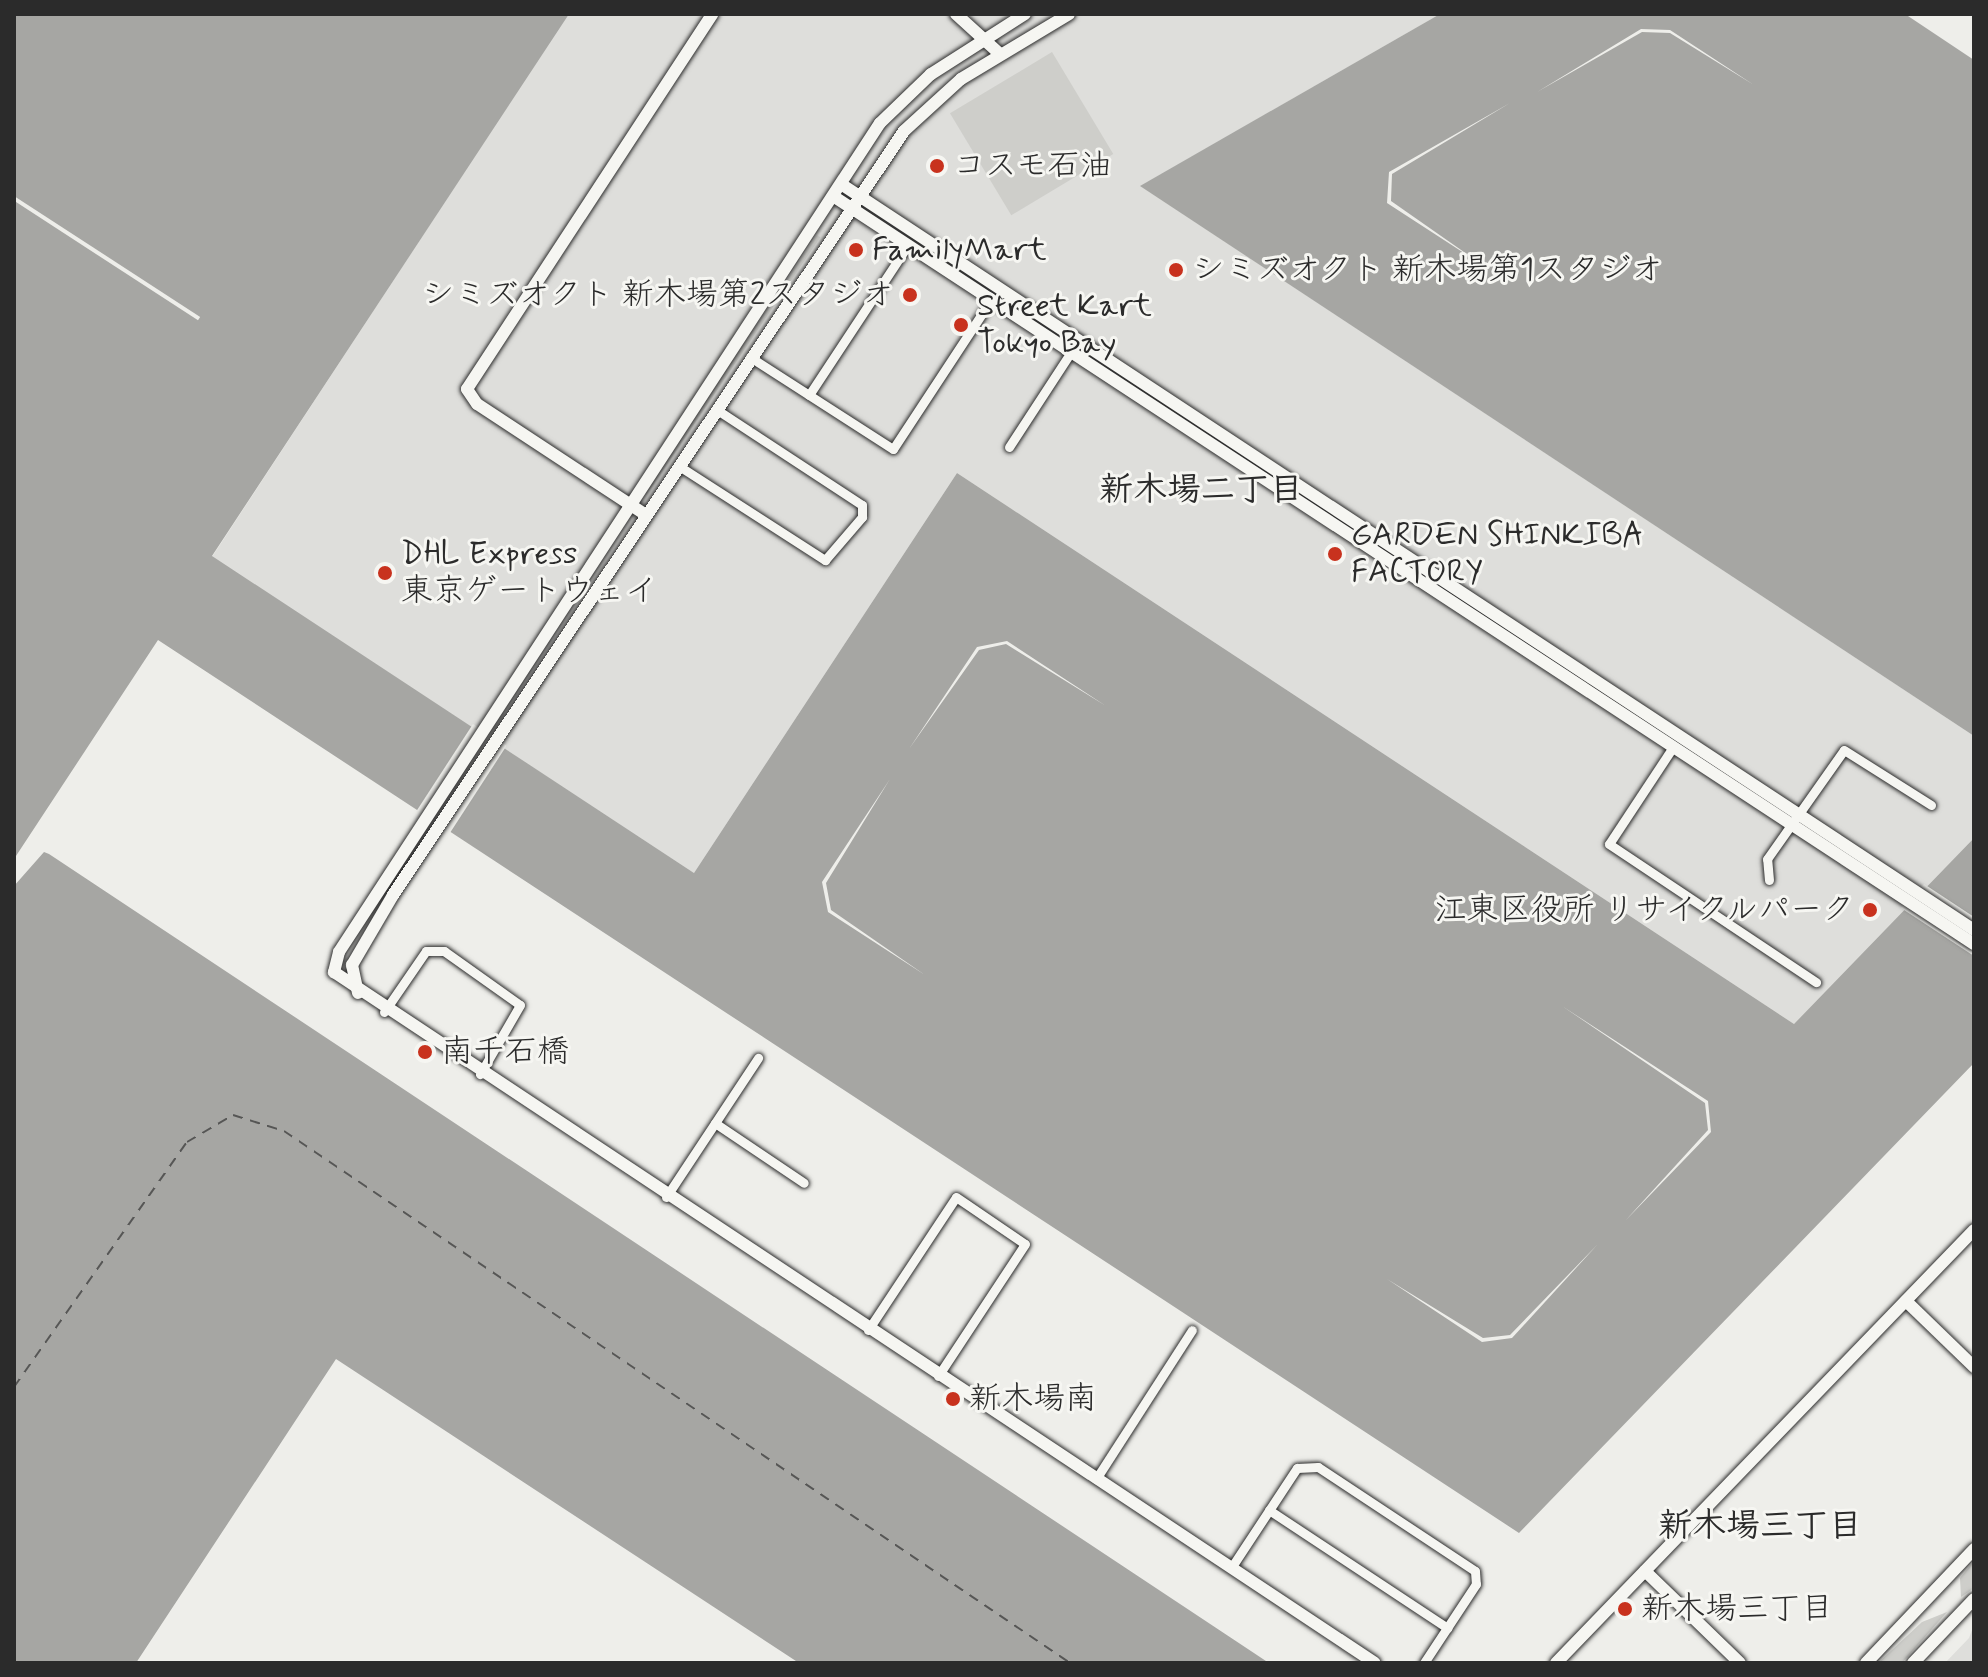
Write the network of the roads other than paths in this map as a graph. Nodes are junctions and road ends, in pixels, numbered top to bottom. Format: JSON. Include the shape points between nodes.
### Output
{"nodes":[{"id":1,"x":712,"y":14,"type":"edge"},
{"id":2,"x":956,"y":14,"type":"edge"},
{"id":3,"x":1025,"y":14,"type":"edge"},
{"id":4,"x":1069,"y":14,"type":"edge"},
{"id":5,"x":987,"y":36,"type":"junction"},
{"id":6,"x":1000,"y":54,"type":"junction"},
{"id":7,"x":841,"y":184,"type":"junction"},
{"id":8,"x":858,"y":195,"type":"junction"},
{"id":9,"x":833,"y":196,"type":"junction"},
{"id":10,"x":850,"y":207,"type":"junction"},
{"id":11,"x":908,"y":245,"type":"junction"},
{"id":12,"x":991,"y":300,"type":"junction"},
{"id":13,"x":1071,"y":352,"type":"junction"},
{"id":14,"x":750,"y":357,"type":"junction"},
{"id":15,"x":809,"y":395,"type":"junction"},
{"id":16,"x":716,"y":409,"type":"junction"},
{"id":17,"x":1190,"y":422,"type":"junction"},
{"id":18,"x":1009,"y":447,"type":"dead end"},
{"id":19,"x":679,"y":466,"type":"junction"},
{"id":20,"x":631,"y":505,"type":"junction"},
{"id":21,"x":646,"y":515,"type":"junction"},
{"id":22,"x":1501,"y":627,"type":"junction"},
{"id":23,"x":503,"y":717,"type":"junction"},
{"id":24,"x":1673,"y":747,"type":"junction"},
{"id":25,"x":1931,"y":805,"type":"dead end"},
{"id":26,"x":1800,"y":815,"type":"junction"},
{"id":27,"x":1790,"y":824,"type":"junction"},
{"id":28,"x":1878,"y":874,"type":"junction"},
{"id":29,"x":1769,"y":880,"type":"dead end"},
{"id":30,"x":1974,"y":930,"type":"edge"},
{"id":31,"x":1974,"y":944,"type":"edge"},
{"id":32,"x":1816,"y":982,"type":"dead end"},
{"id":33,"x":384,"y":1012,"type":"junction"},
{"id":34,"x":758,"y":1058,"type":"dead end"},
{"id":35,"x":479,"y":1075,"type":"junction"},
{"id":36,"x":715,"y":1123,"type":"junction"},
{"id":37,"x":804,"y":1183,"type":"dead end"},
{"id":38,"x":666,"y":1197,"type":"junction"},
{"id":39,"x":1974,"y":1230,"type":"edge"},
{"id":40,"x":1906,"y":1301,"type":"junction"},
{"id":41,"x":868,"y":1330,"type":"junction"},
{"id":42,"x":1192,"y":1330,"type":"dead end"},
{"id":43,"x":1974,"y":1367,"type":"edge"},
{"id":44,"x":938,"y":1376,"type":"junction"},
{"id":45,"x":1096,"y":1479,"type":"junction"},
{"id":46,"x":1269,"y":1510,"type":"junction"},
{"id":47,"x":1974,"y":1549,"type":"edge"},
{"id":48,"x":1231,"y":1568,"type":"junction"},
{"id":49,"x":1645,"y":1571,"type":"junction"},
{"id":50,"x":1974,"y":1599,"type":"edge"},
{"id":51,"x":1447,"y":1628,"type":"junction"},
{"id":52,"x":1375,"y":1663,"type":"edge"},
{"id":53,"x":1424,"y":1663,"type":"edge"},
{"id":54,"x":1556,"y":1663,"type":"edge"},
{"id":55,"x":1740,"y":1663,"type":"edge"},
{"id":56,"x":1866,"y":1663,"type":"edge"},
{"id":57,"x":1913,"y":1663,"type":"edge"}],
"edges":[{"from":1,"to":20,"type":"street","via":[[467,389],[477,404]]},
{"from":2,"to":5,"type":"street"},
{"from":3,"to":5,"type":"street"},
{"from":4,"to":6,"type":"street"},
{"from":5,"to":6,"type":"street"},
{"from":5,"to":7,"type":"street","via":[[902,97]]},
{"from":6,"to":8,"type":"street","via":[[920,114]]},
{"from":7,"to":8,"type":"street"},
{"from":7,"to":9,"type":"street"},
{"from":8,"to":10,"type":"street"},
{"from":8,"to":17,"type":"street"},
{"from":9,"to":10,"type":"street"},
{"from":9,"to":20,"type":"street"},
{"from":10,"to":11,"type":"street"},
{"from":10,"to":14,"type":"street"},
{"from":11,"to":12,"type":"street"},
{"from":11,"to":15,"type":"street"},
{"from":12,"to":13,"type":"street"},
{"from":12,"to":15,"type":"street","via":[[893,449]]},
{"from":13,"to":17,"type":"street"},
{"from":13,"to":18,"type":"street"},
{"from":14,"to":15,"type":"street"},
{"from":14,"to":16,"type":"street"},
{"from":16,"to":19,"type":"street"},
{"from":16,"to":19,"type":"street","via":[[862,505],[862,517],[825,560]]},
{"from":17,"to":22,"type":"street"},
{"from":19,"to":21,"type":"street"},
{"from":20,"to":21,"type":"street"},
{"from":20,"to":23,"type":"street"},
{"from":21,"to":23,"type":"street"},
{"from":22,"to":24,"type":"street"},
{"from":22,"to":26,"type":"street"},
{"from":23,"to":33,"type":"street","via":[[334,966],[339,982]]},
{"from":24,"to":27,"type":"street"},
{"from":24,"to":32,"type":"street","via":[[1609,844]]},
{"from":25,"to":26,"type":"street","via":[[1844,750]]},
{"from":26,"to":27,"type":"street"},
{"from":26,"to":28,"type":"street"},
{"from":27,"to":28,"type":"street"},
{"from":27,"to":29,"type":"street","via":[[1767,859]]},
{"from":28,"to":30,"type":"street"},
{"from":28,"to":31,"type":"street"},
{"from":33,"to":35,"type":"street"},
{"from":33,"to":35,"type":"street","via":[[426,951],[444,951],[520,1005]]},
{"from":34,"to":36,"type":"street"},
{"from":35,"to":38,"type":"street"},
{"from":36,"to":37,"type":"street"},
{"from":36,"to":38,"type":"street"},
{"from":38,"to":41,"type":"street"},
{"from":39,"to":40,"type":"street"},
{"from":40,"to":43,"type":"street"},
{"from":40,"to":49,"type":"street"},
{"from":41,"to":44,"type":"street"},
{"from":41,"to":44,"type":"street","via":[[956,1197],[1025,1244]]},
{"from":42,"to":45,"type":"street"},
{"from":44,"to":45,"type":"street"},
{"from":45,"to":48,"type":"street"},
{"from":46,"to":48,"type":"street"},
{"from":46,"to":51,"type":"street"},
{"from":46,"to":51,"type":"street","via":[[1297,1468],[1312,1464],[1459,1560],[1477,1580]]},
{"from":47,"to":56,"type":"street"},
{"from":48,"to":52,"type":"street"},
{"from":49,"to":54,"type":"street"},
{"from":49,"to":55,"type":"street"},
{"from":50,"to":57,"type":"street"},
{"from":51,"to":53,"type":"street"}]}
